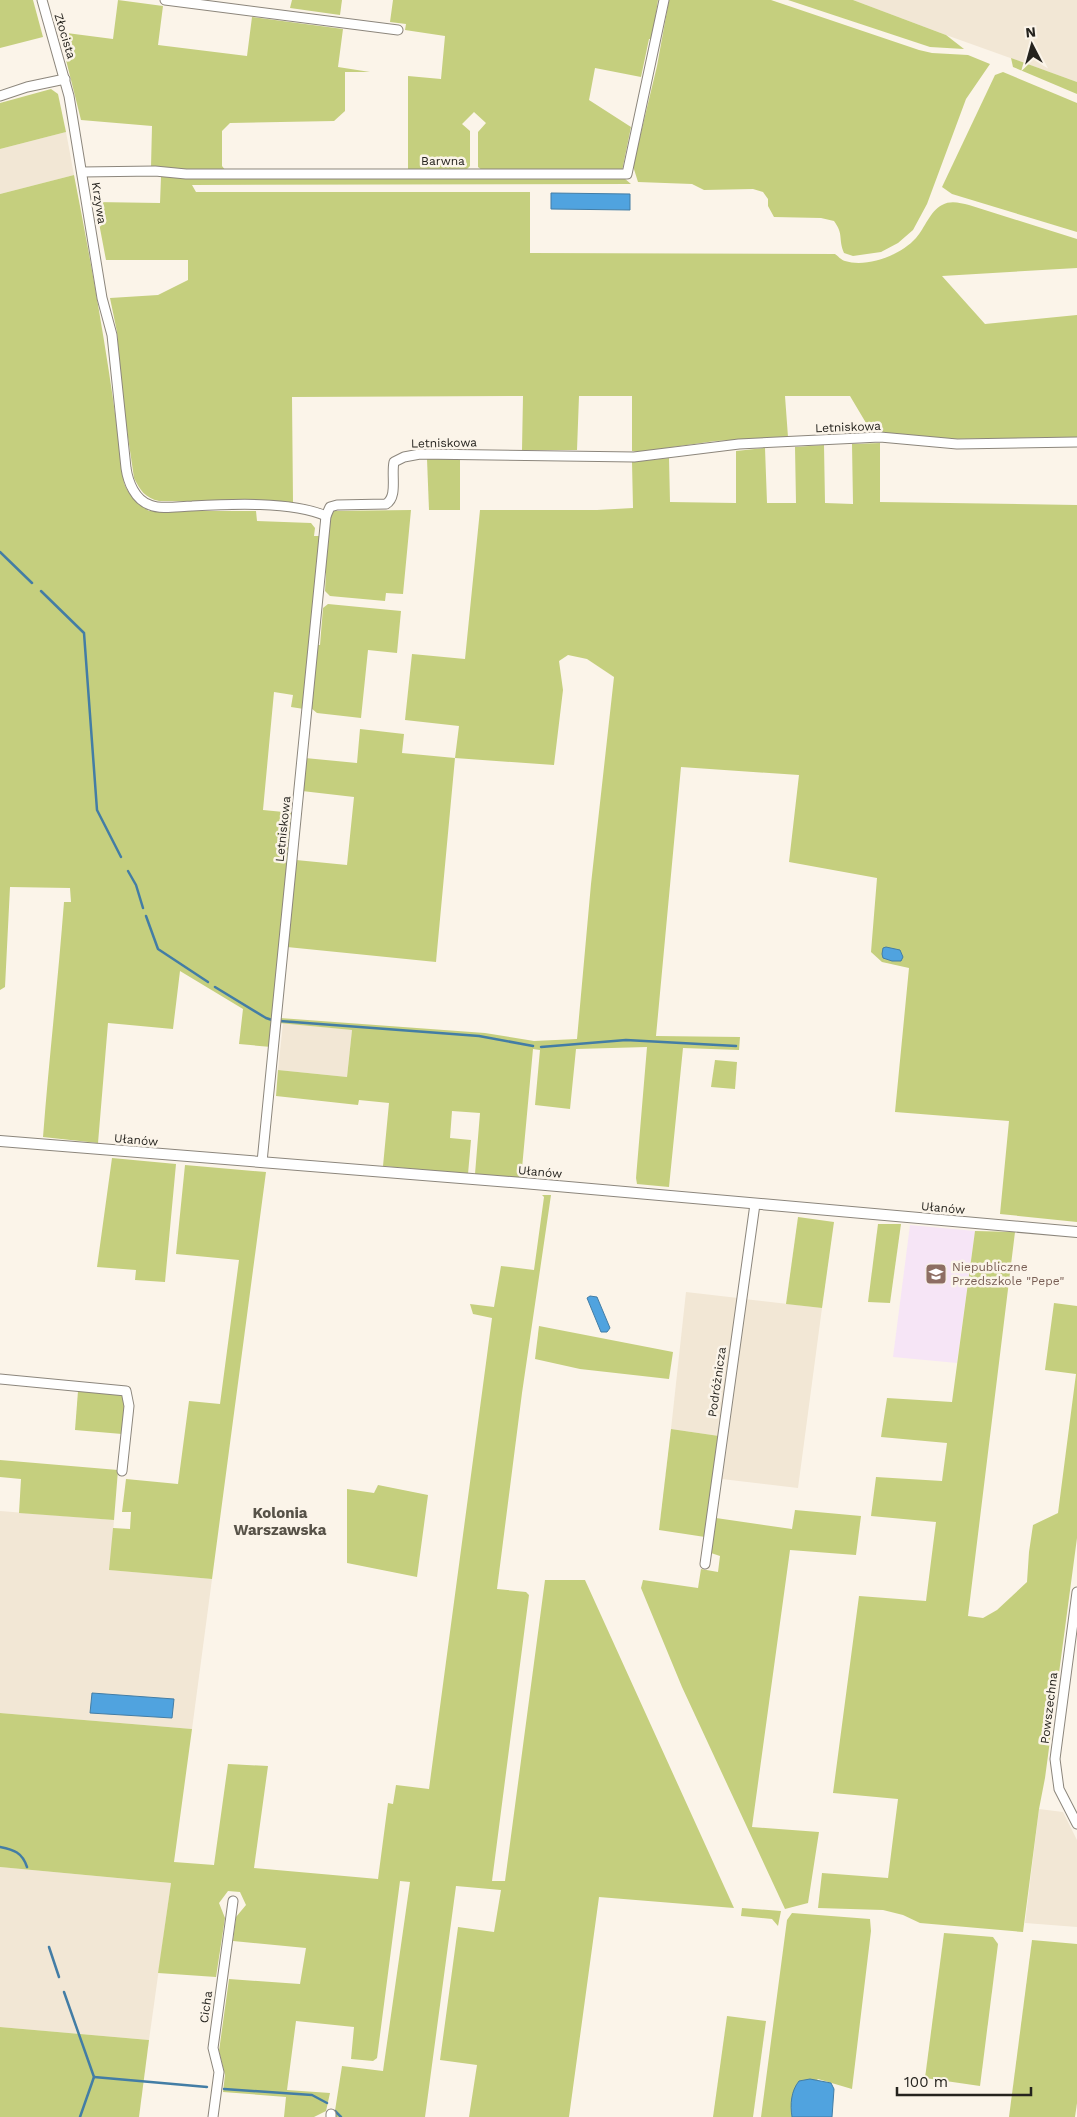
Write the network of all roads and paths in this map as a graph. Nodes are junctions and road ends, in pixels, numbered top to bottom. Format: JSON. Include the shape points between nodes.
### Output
{"nodes":[{"id":1,"x":42,"y":0,"type":"edge"},
{"id":2,"x":165,"y":0,"type":"edge"},
{"id":3,"x":664,"y":0,"type":"edge"},
{"id":4,"x":398,"y":30,"type":"dead end"},
{"id":5,"x":65,"y":79,"type":"junction"},
{"id":6,"x":0,"y":96,"type":"edge"},
{"id":7,"x":82,"y":172,"type":"junction"},
{"id":8,"x":1077,"y":442,"type":"edge"},
{"id":9,"x":326,"y":516,"type":"junction"},
{"id":10,"x":0,"y":1141,"type":"edge"},
{"id":11,"x":262,"y":1162,"type":"junction"},
{"id":12,"x":755,"y":1204,"type":"junction"},
{"id":13,"x":1077,"y":1232,"type":"edge"},
{"id":14,"x":0,"y":1379,"type":"edge"},
{"id":15,"x":122,"y":1471,"type":"dead end"},
{"id":16,"x":705,"y":1564,"type":"dead end"},
{"id":17,"x":1077,"y":1592,"type":"edge"},
{"id":18,"x":1077,"y":1824,"type":"edge"},
{"id":19,"x":233,"y":1901,"type":"dead end"},
{"id":20,"x":212,"y":2117,"type":"edge"}],
"edges":[{"from":1,"to":5,"type":"street","name":"Złocista"},
{"from":2,"to":4,"type":"street"},
{"from":3,"to":7,"type":"street","name":"Barwna","via":[[627,174]]},
{"from":5,"to":6,"type":"street"},
{"from":5,"to":7,"type":"street","name":"Krzywa"},
{"from":7,"to":9,"type":"street","name":"Krzywa","via":[[105,315],[112,335],[128,478],[137,494],[155,507],[293,507],[311,509]]},
{"from":8,"to":9,"type":"street","name":"Letniskowa","via":[[957,444],[880,438],[738,444],[634,457],[420,454],[394,462],[391,501],[386,504],[337,505],[330,507]]},
{"from":9,"to":11,"type":"street","name":"Letniskowa"},
{"from":10,"to":11,"type":"street","name":"Ułanów"},
{"from":11,"to":12,"type":"street","name":"Ułanów"},
{"from":12,"to":13,"type":"street","name":"Ułanów"},
{"from":12,"to":16,"type":"street","name":"Podróżnicza"},
{"from":14,"to":15,"type":"street","via":[[126,1391],[129,1406]]},
{"from":17,"to":18,"type":"street","name":"Powszechna","via":[[1055,1759],[1059,1790]]},
{"from":19,"to":20,"type":"street","name":"Cicha","via":[[213,2048],[219,2072]]}]}
